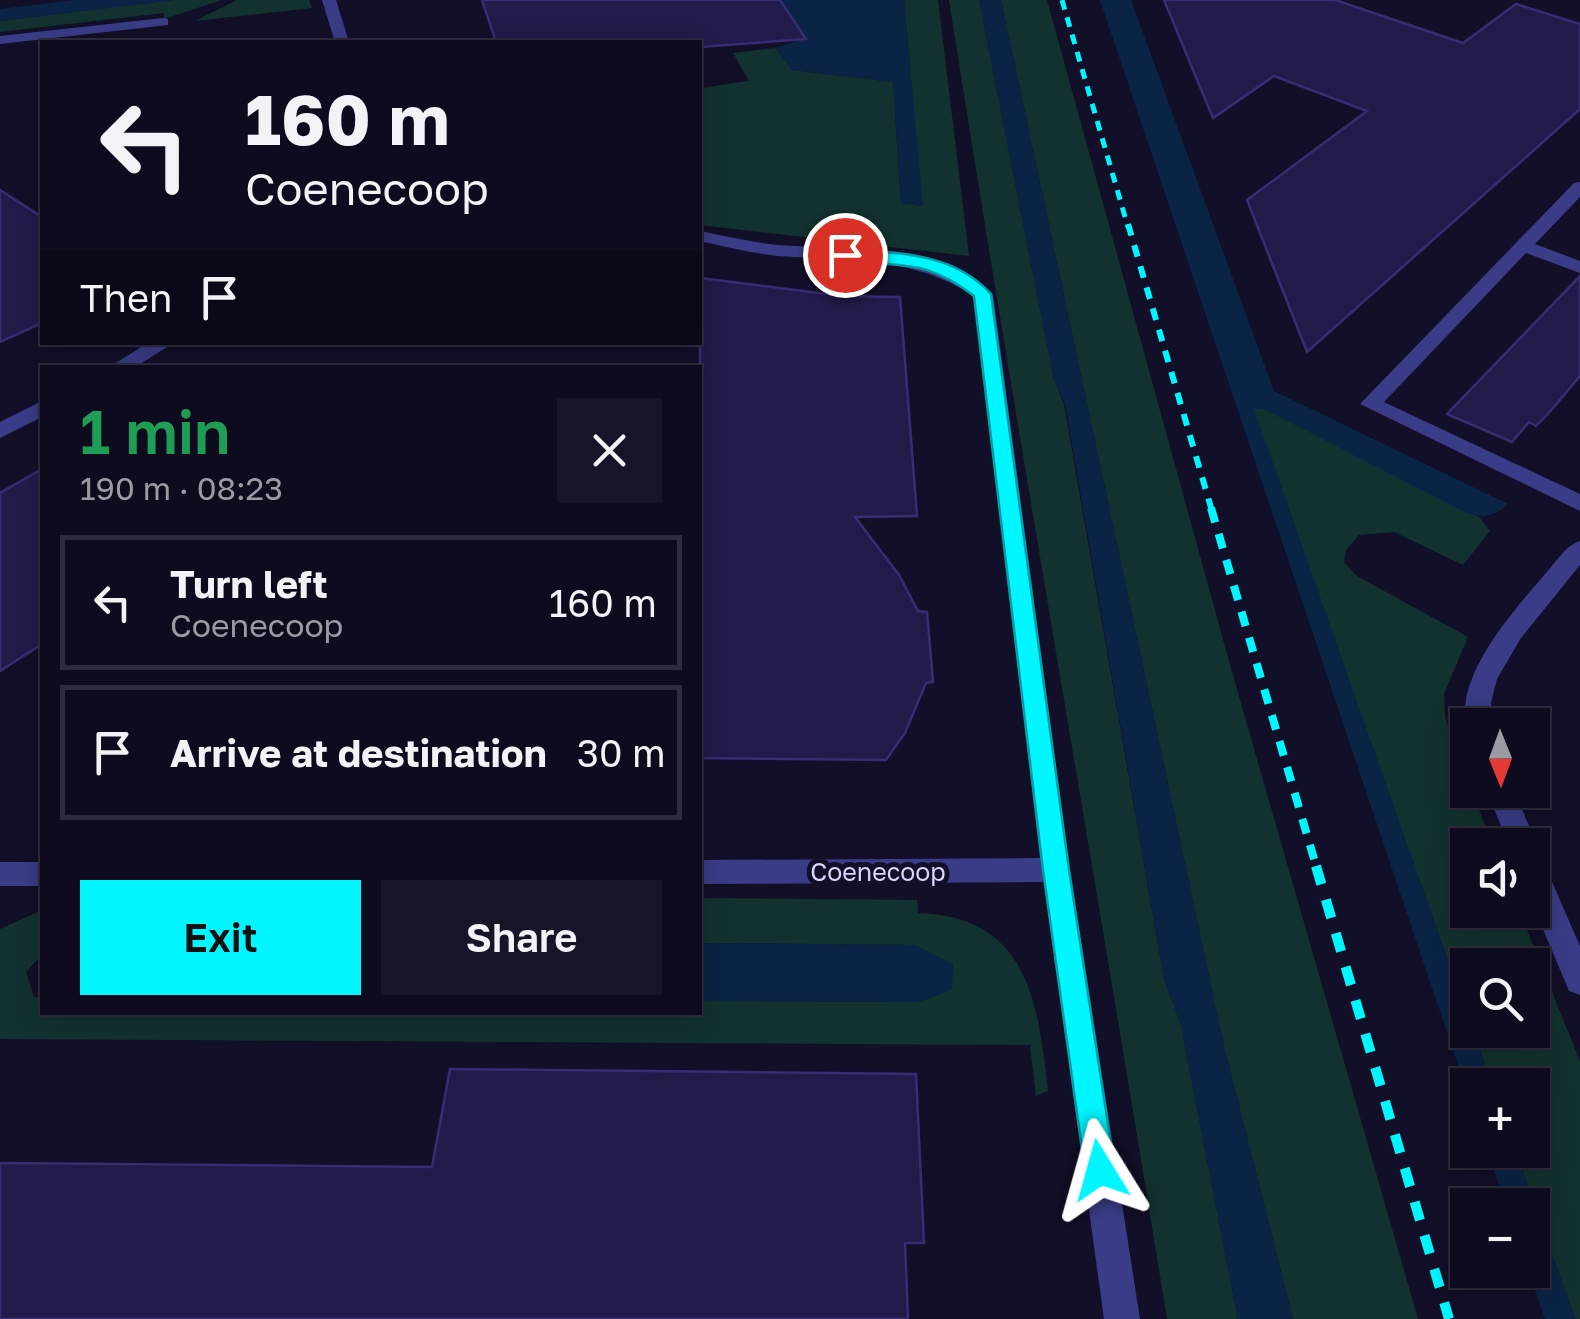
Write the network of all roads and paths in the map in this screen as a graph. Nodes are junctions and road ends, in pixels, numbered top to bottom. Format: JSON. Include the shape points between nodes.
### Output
{"nodes":[{"id":1,"x":329,"y":0,"type":"edge"},
{"id":2,"x":164,"y":22,"type":"dead end"},
{"id":3,"x":0,"y":40,"type":"edge"},
{"id":4,"x":341,"y":40,"type":"edge"},
{"id":5,"x":1580,"y":187,"type":"edge"},
{"id":6,"x":702,"y":236,"type":"edge"},
{"id":7,"x":1523,"y":246,"type":"junction"},
{"id":8,"x":1580,"y":266,"type":"edge"},
{"id":9,"x":160,"y":345,"type":"edge"},
{"id":10,"x":123,"y":365,"type":"edge"},
{"id":11,"x":40,"y":409,"type":"edge"},
{"id":12,"x":0,"y":431,"type":"edge"},
{"id":13,"x":1580,"y":502,"type":"edge"},
{"id":14,"x":1580,"y":549,"type":"edge"},
{"id":15,"x":1475,"y":708,"type":"edge"},
{"id":16,"x":1056,"y":870,"type":"junction"},
{"id":17,"x":702,"y":872,"type":"edge"},
{"id":18,"x":0,"y":874,"type":"edge"},
{"id":19,"x":40,"y":874,"type":"edge"},
{"id":20,"x":1550,"y":910,"type":"edge"},
{"id":21,"x":1580,"y":981,"type":"edge"},
{"id":22,"x":1122,"y":1319,"type":"edge"}],
"edges":[{"from":1,"to":4,"type":"street"},
{"from":2,"to":3,"type":"street"},
{"from":5,"to":7,"type":"street"},
{"from":6,"to":16,"type":"street","via":[[771,250],[920,260],[954,272],[982,294]]},
{"from":7,"to":8,"type":"street"},
{"from":7,"to":13,"type":"street","via":[[1370,404]]},
{"from":9,"to":10,"type":"street"},
{"from":11,"to":12,"type":"street"},
{"from":14,"to":15,"type":"street","via":[[1489,666]]},
{"from":16,"to":17,"type":"street","name":"Coenecoop"},
{"from":16,"to":22,"type":"street"},
{"from":18,"to":19,"type":"street"},
{"from":20,"to":21,"type":"street"}]}
